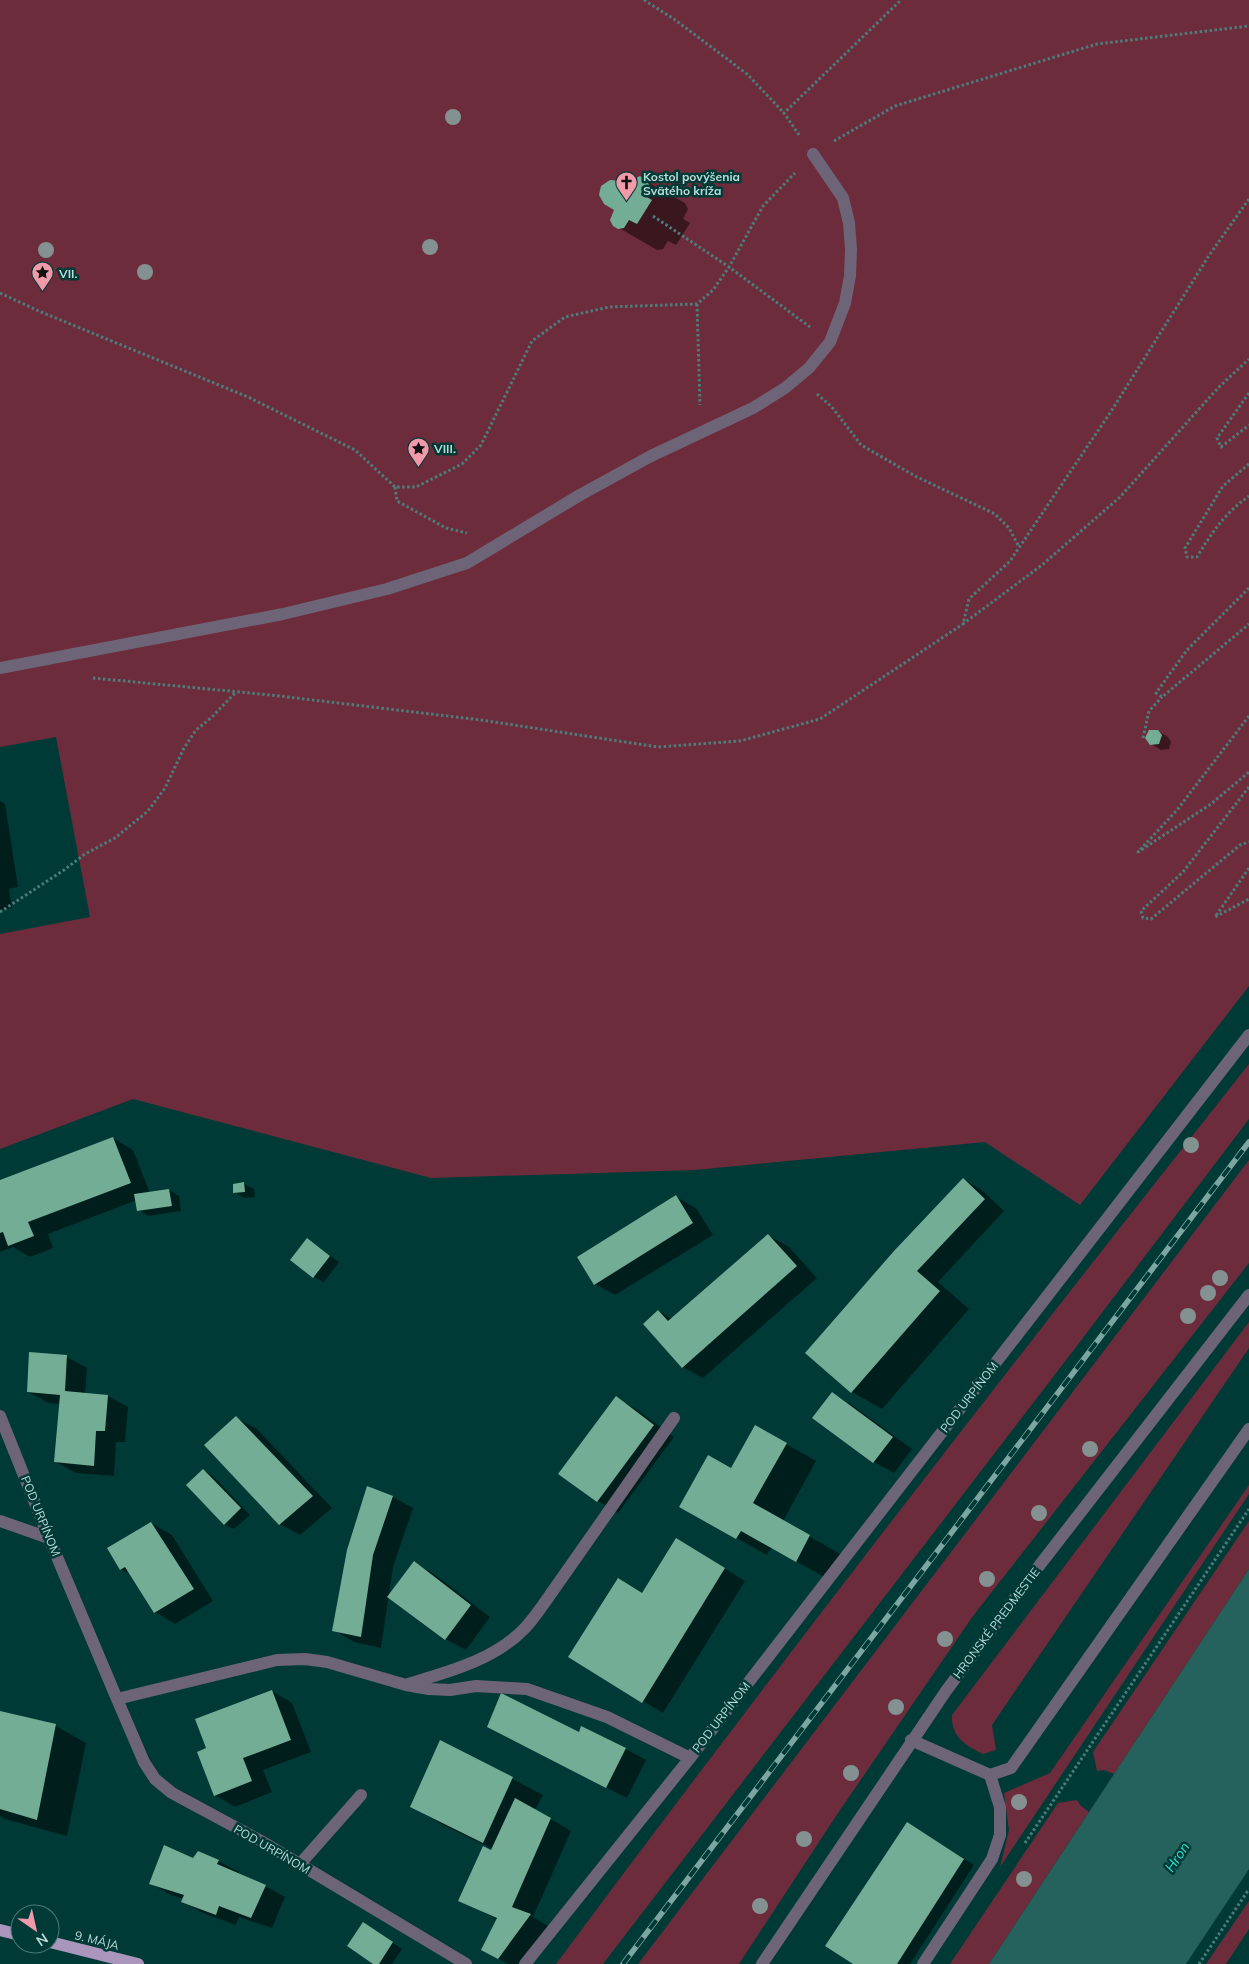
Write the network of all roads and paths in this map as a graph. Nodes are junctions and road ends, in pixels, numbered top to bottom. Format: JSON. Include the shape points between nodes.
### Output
{"nodes":[{"id":1,"x":644,"y":0,"type":"edge"},
{"id":2,"x":901,"y":0,"type":"edge"},
{"id":3,"x":1249,"y":26,"type":"edge"},
{"id":4,"x":784,"y":113,"type":"junction"},
{"id":5,"x":813,"y":154,"type":"junction"},
{"id":6,"x":1249,"y":199,"type":"edge"},
{"id":7,"x":654,"y":216,"type":"dead end"},
{"id":8,"x":729,"y":267,"type":"junction"},
{"id":9,"x":0,"y":293,"type":"edge"},
{"id":10,"x":697,"y":304,"type":"junction"},
{"id":11,"x":791,"y":312,"type":"dead end"},
{"id":12,"x":1249,"y":359,"type":"edge"},
{"id":13,"x":798,"y":376,"type":"junction"},
{"id":14,"x":1249,"y":393,"type":"edge"},
{"id":15,"x":1249,"y":424,"type":"edge"},
{"id":16,"x":701,"y":433,"type":"junction"},
{"id":17,"x":1249,"y":464,"type":"edge"},
{"id":18,"x":395,"y":487,"type":"junction"},
{"id":19,"x":1249,"y":496,"type":"edge"},
{"id":20,"x":1019,"y":547,"type":"junction"},
{"id":21,"x":493,"y":548,"type":"junction"},
{"id":22,"x":1249,"y":588,"type":"edge"},
{"id":23,"x":963,"y":624,"type":"junction"},
{"id":24,"x":1249,"y":624,"type":"edge"},
{"id":25,"x":0,"y":668,"type":"edge"},
{"id":26,"x":89,"y":678,"type":"dead end"},
{"id":27,"x":237,"y":692,"type":"junction"},
{"id":28,"x":1162,"y":697,"type":"junction"},
{"id":29,"x":1249,"y":716,"type":"edge"},
{"id":30,"x":1143,"y":738,"type":"dead end"},
{"id":31,"x":1249,"y":772,"type":"edge"},
{"id":32,"x":1249,"y":787,"type":"edge"},
{"id":33,"x":1249,"y":842,"type":"edge"},
{"id":34,"x":1249,"y":868,"type":"edge"},
{"id":35,"x":1249,"y":899,"type":"edge"},
{"id":36,"x":0,"y":912,"type":"edge"},
{"id":37,"x":1249,"y":1035,"type":"edge"},
{"id":38,"x":1249,"y":1295,"type":"edge"},
{"id":39,"x":0,"y":1416,"type":"edge"},
{"id":40,"x":674,"y":1418,"type":"dead end"},
{"id":41,"x":1249,"y":1429,"type":"edge"},
{"id":42,"x":1249,"y":1509,"type":"edge"},
{"id":43,"x":0,"y":1521,"type":"edge"},
{"id":44,"x":48,"y":1538,"type":"junction"},
{"id":45,"x":406,"y":1685,"type":"junction"},
{"id":46,"x":117,"y":1699,"type":"junction"},
{"id":47,"x":911,"y":1740,"type":"junction"},
{"id":48,"x":690,"y":1758,"type":"junction"},
{"id":49,"x":990,"y":1776,"type":"junction"},
{"id":50,"x":361,"y":1795,"type":"dead end"},
{"id":51,"x":1021,"y":1848,"type":"dead end"},
{"id":52,"x":300,"y":1864,"type":"junction"},
{"id":53,"x":1249,"y":1889,"type":"edge"},
{"id":54,"x":60,"y":1944,"type":"edge"},
{"id":55,"x":138,"y":1964,"type":"edge"},
{"id":56,"x":466,"y":1964,"type":"edge"},
{"id":57,"x":525,"y":1964,"type":"edge"},
{"id":58,"x":762,"y":1964,"type":"edge"},
{"id":59,"x":923,"y":1964,"type":"edge"},
{"id":60,"x":1199,"y":1964,"type":"edge"}],
"edges":[{"from":1,"to":4,"type":"path","via":[[747,74]]},
{"from":2,"to":4,"type":"path"},
{"from":3,"to":5,"type":"path","via":[[1097,44],[895,106]]},
{"from":4,"to":5,"type":"path"},
{"from":5,"to":8,"type":"path","via":[[763,206]]},
{"from":5,"to":13,"type":"street","via":[[843,198],[850,240],[850,276],[834,335],[809,368]]},
{"from":6,"to":20,"type":"path"},
{"from":7,"to":8,"type":"path"},
{"from":8,"to":10,"type":"path","via":[[713,290]]},
{"from":8,"to":11,"type":"path"},
{"from":9,"to":18,"type":"path","via":[[248,397],[346,445]]},
{"from":10,"to":16,"type":"path"},
{"from":10,"to":18,"type":"path","via":[[609,307],[564,317],[532,342],[481,446],[462,464],[416,486]]},
{"from":12,"to":23,"type":"path","via":[[1218,388],[1120,497],[1042,565]]},
{"from":13,"to":16,"type":"street","via":[[753,408]]},
{"from":13,"to":20,"type":"path","via":[[832,407],[861,445],[915,476],[994,514],[1010,528]]},
{"from":14,"to":15,"type":"path","via":[[1217,438],[1221,447]]},
{"from":16,"to":21,"type":"street","via":[[580,495]]},
{"from":17,"to":19,"type":"path","via":[[1223,486],[1185,548],[1187,557],[1197,557],[1214,528]]},
{"from":18,"to":21,"type":"path","via":[[397,501],[446,528],[476,536]]},
{"from":20,"to":23,"type":"path","via":[[1010,561],[969,599]]},
{"from":21,"to":25,"type":"street","via":[[467,563],[387,589],[283,614]]},
{"from":22,"to":28,"type":"path","via":[[1187,650],[1156,693]]},
{"from":23,"to":27,"type":"path","via":[[820,719],[740,741],[658,747],[481,720]]},
{"from":24,"to":28,"type":"path"},
{"from":26,"to":27,"type":"path"},
{"from":27,"to":36,"type":"path","via":[[196,730],[165,788],[148,812],[115,838],[85,854]]},
{"from":28,"to":30,"type":"path","via":[[1149,711]]},
{"from":29,"to":31,"type":"path","via":[[1177,810],[1138,852],[1211,804]]},
{"from":32,"to":33,"type":"path","via":[[1183,872],[1141,911],[1143,918],[1151,919],[1240,845]]},
{"from":34,"to":35,"type":"path","via":[[1215,917]]},
{"from":37,"to":48,"type":"street","name":"POD URPÍNOM"},
{"from":38,"to":47,"type":"street","name":"HRONSKÉ PREDMESTIE","via":[[1032,1575]]},
{"from":39,"to":44,"type":"street","name":"POD URPÍNOM"},
{"from":40,"to":45,"type":"street","via":[[524,1630],[504,1646],[478,1659],[450,1672]]},
{"from":41,"to":49,"type":"street","via":[[1011,1768]]},
{"from":42,"to":51,"type":"path"},
{"from":43,"to":44,"type":"street"},
{"from":44,"to":46,"type":"street","name":"POD URPÍNOM"},
{"from":45,"to":46,"type":"street","name":"POD URPÍNOM","via":[[327,1662],[277,1660]]},
{"from":45,"to":48,"type":"street","name":"POD URPÍNOM","via":[[429,1690],[476,1686],[527,1689],[607,1717]]},
{"from":46,"to":52,"type":"street","name":"POD URPÍNOM","via":[[144,1762],[155,1779],[172,1793]]},
{"from":47,"to":49,"type":"street"},
{"from":47,"to":58,"type":"street","name":"HRONSKÉ PREDMESTIE"},
{"from":48,"to":57,"type":"street","name":"POD URPÍNOM"},
{"from":49,"to":59,"type":"street","via":[[1000,1808],[1000,1835],[992,1859]]},
{"from":50,"to":52,"type":"street"},
{"from":52,"to":56,"type":"street","name":"POD URPÍNOM"},
{"from":53,"to":60,"type":"path"},
{"from":54,"to":55,"type":"main road","name":"9. MÁJA"}]}
